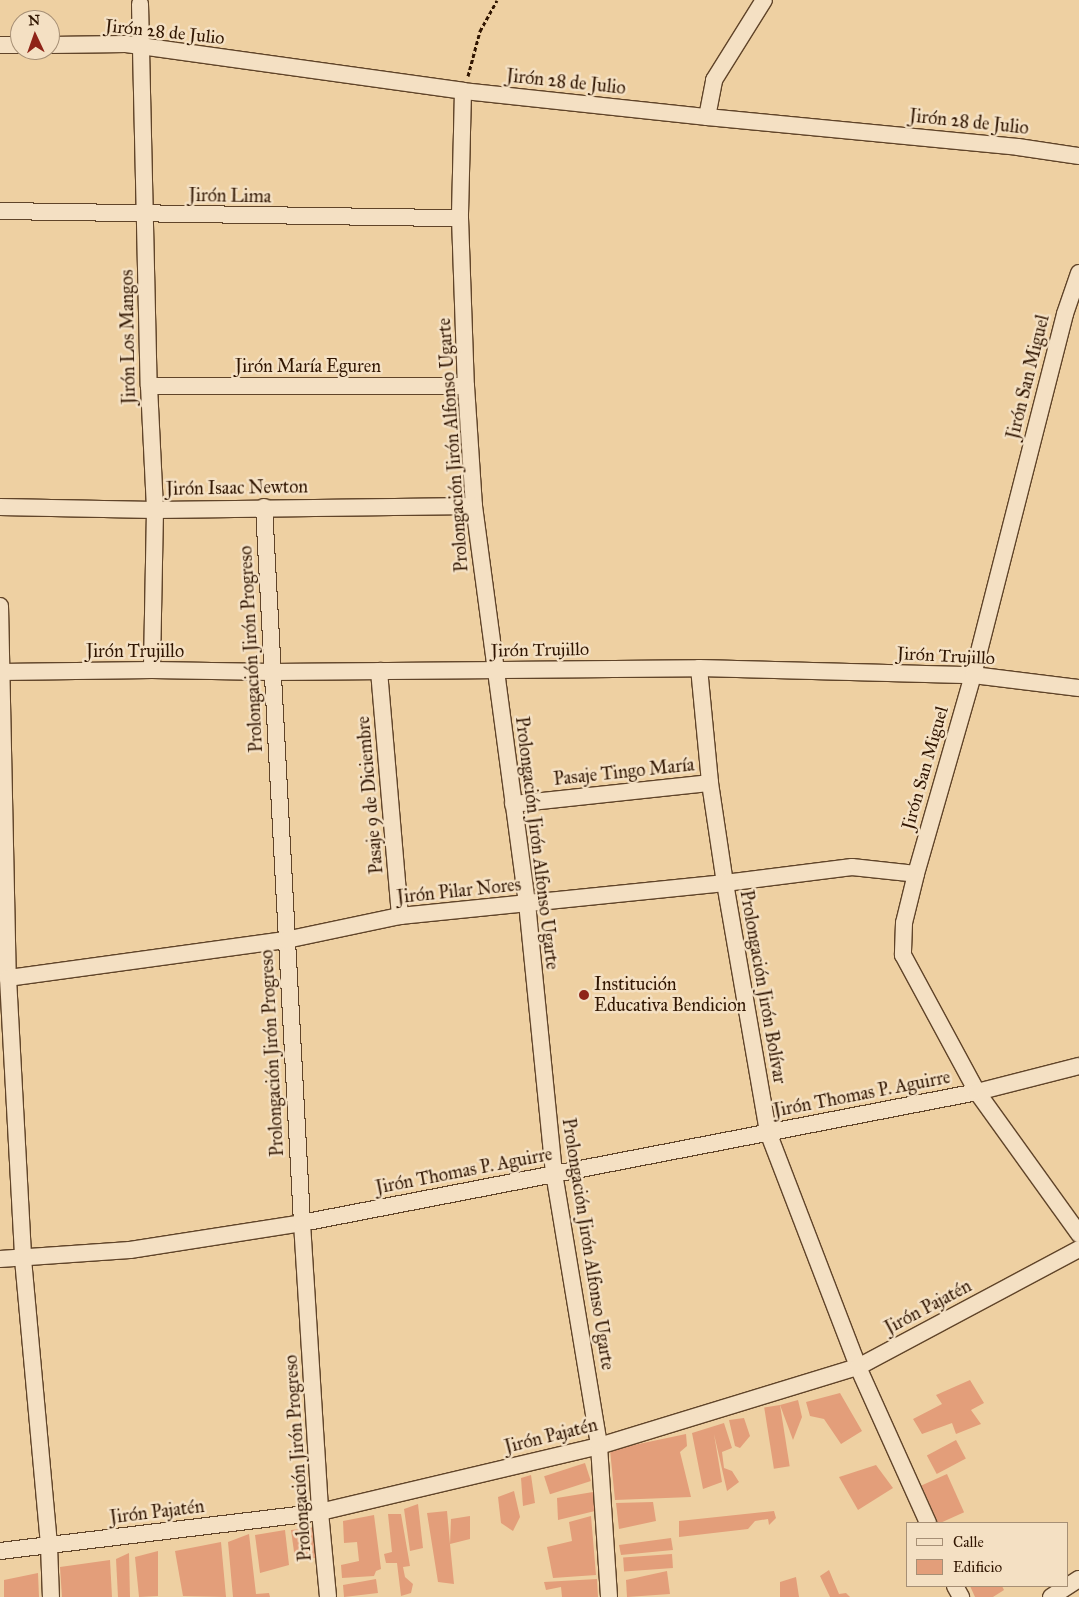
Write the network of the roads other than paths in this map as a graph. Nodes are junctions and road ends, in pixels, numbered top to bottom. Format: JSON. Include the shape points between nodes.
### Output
{"nodes":[{"id":1,"x":764,"y":0,"type":"edge"},
{"id":2,"x":140,"y":4,"type":"dead end"},
{"id":3,"x":60,"y":45,"type":"edge"},
{"id":4,"x":140,"y":47,"type":"junction"},
{"id":5,"x":464,"y":91,"type":"junction"},
{"id":6,"x":706,"y":118,"type":"junction"},
{"id":7,"x":1079,"y":156,"type":"edge"},
{"id":8,"x":0,"y":211,"type":"edge"},
{"id":9,"x":146,"y":214,"type":"junction"},
{"id":10,"x":460,"y":218,"type":"junction"},
{"id":11,"x":1079,"y":273,"type":"edge"},
{"id":12,"x":149,"y":386,"type":"junction"},
{"id":13,"x":466,"y":386,"type":"junction"},
{"id":14,"x":474,"y":506,"type":"junction"},
{"id":15,"x":0,"y":507,"type":"edge"},
{"id":16,"x":264,"y":507,"type":"junction"},
{"id":17,"x":155,"y":510,"type":"junction"},
{"id":18,"x":0,"y":606,"type":"edge"},
{"id":19,"x":699,"y":668,"type":"junction"},
{"id":20,"x":152,"y":670,"type":"junction"},
{"id":21,"x":380,"y":671,"type":"junction"},
{"id":22,"x":495,"y":671,"type":"junction"},
{"id":23,"x":1,"y":672,"type":"edge"},
{"id":24,"x":272,"y":672,"type":"junction"},
{"id":25,"x":973,"y":675,"type":"junction"},
{"id":26,"x":1079,"y":688,"type":"edge"},
{"id":27,"x":710,"y":783,"type":"junction"},
{"id":28,"x":513,"y":804,"type":"junction"},
{"id":29,"x":4,"y":870,"type":"edge"},
{"id":30,"x":916,"y":874,"type":"junction"},
{"id":31,"x":724,"y":882,"type":"junction"},
{"id":32,"x":527,"y":903,"type":"junction"},
{"id":33,"x":400,"y":916,"type":"junction"},
{"id":34,"x":286,"y":940,"type":"junction"},
{"id":35,"x":8,"y":978,"type":"junction"},
{"id":36,"x":1079,"y":1066,"type":"edge"},
{"id":37,"x":977,"y":1092,"type":"junction"},
{"id":38,"x":768,"y":1132,"type":"junction"},
{"id":39,"x":554,"y":1173,"type":"junction"},
{"id":40,"x":302,"y":1223,"type":"junction"},
{"id":41,"x":1079,"y":1234,"type":"edge"},
{"id":42,"x":1079,"y":1249,"type":"edge"},
{"id":43,"x":23,"y":1258,"type":"junction"},
{"id":44,"x":0,"y":1259,"type":"edge"},
{"id":45,"x":858,"y":1367,"type":"junction"},
{"id":46,"x":599,"y":1446,"type":"junction"},
{"id":47,"x":320,"y":1512,"type":"junction"},
{"id":48,"x":928,"y":1522,"type":"edge"},
{"id":49,"x":49,"y":1546,"type":"junction"},
{"id":50,"x":0,"y":1550,"type":"edge"},
{"id":51,"x":1067,"y":1587,"type":"edge"},
{"id":52,"x":51,"y":1597,"type":"edge"},
{"id":53,"x":328,"y":1597,"type":"edge"},
{"id":54,"x":609,"y":1597,"type":"edge"},
{"id":55,"x":1051,"y":1597,"type":"edge"}],
"edges":[{"from":1,"to":6,"type":"street","via":[[714,80]]},
{"from":2,"to":4,"type":"street","name":"Jirón Los Mangos"},
{"from":3,"to":4,"type":"street","name":"Jirón 28 de Julio","via":[[126,44]]},
{"from":4,"to":5,"type":"street","name":"Jirón 28 de Julio"},
{"from":4,"to":9,"type":"street","name":"Jirón Los Mangos"},
{"from":5,"to":6,"type":"street","name":"Jirón 28 de Julio"},
{"from":5,"to":10,"type":"street","name":"Prolongación Jirón Alfonso Ugarte"},
{"from":6,"to":7,"type":"street","name":"Jirón 28 de Julio","via":[[1018,147]]},
{"from":8,"to":9,"type":"street","name":"Jirón Lima"},
{"from":9,"to":10,"type":"street","name":"Jirón Lima"},
{"from":9,"to":12,"type":"street","name":"Jirón Los Mangos"},
{"from":10,"to":13,"type":"street","name":"Prolongación Jirón Alfonso Ugarte"},
{"from":11,"to":25,"type":"street","name":"Jirón San Miguel","via":[[1065,314]]},
{"from":12,"to":13,"type":"street","name":"Jirón María Eguren"},
{"from":12,"to":17,"type":"street","name":"Jirón Los Mangos"},
{"from":13,"to":14,"type":"street","name":"Prolongación Jirón Alfonso Ugarte"},
{"from":14,"to":16,"type":"street","name":"Jirón Isaac Newton"},
{"from":14,"to":22,"type":"street","name":"Prolongación Jirón Alfonso Ugarte"},
{"from":15,"to":17,"type":"street","name":"Jirón Isaac Newton"},
{"from":16,"to":17,"type":"street","name":"Jirón Isaac Newton"},
{"from":16,"to":24,"type":"street","name":"Prolongación Jirón Progreso"},
{"from":17,"to":20,"type":"street","name":"Jirón Los Mangos"},
{"from":18,"to":23,"type":"street"},
{"from":19,"to":22,"type":"street","name":"Jirón Trujillo"},
{"from":19,"to":25,"type":"street","name":"Jirón Trujillo"},
{"from":19,"to":27,"type":"street","name":"Prolongación Jirón Bolívar"},
{"from":20,"to":23,"type":"street","name":"Jirón Trujillo"},
{"from":20,"to":24,"type":"street","name":"Jirón Trujillo"},
{"from":21,"to":22,"type":"street","name":"Jirón Trujillo"},
{"from":21,"to":24,"type":"street","name":"Jirón Trujillo"},
{"from":21,"to":33,"type":"street","name":"Pasaje 9 de Diciembre"},
{"from":22,"to":28,"type":"street","name":"Prolongación Jirón Alfonso Ugarte"},
{"from":23,"to":29,"type":"street"},
{"from":24,"to":34,"type":"street","name":"Prolongación Jirón Progreso"},
{"from":25,"to":26,"type":"street","name":"Jirón Trujillo"},
{"from":25,"to":30,"type":"street","name":"Jirón San Miguel"},
{"from":27,"to":28,"type":"street","name":"Pasaje Tingo María"},
{"from":27,"to":31,"type":"street","name":"Prolongación Jirón Bolívar"},
{"from":28,"to":32,"type":"street","name":"Prolongación Jirón Alfonso Ugarte"},
{"from":29,"to":35,"type":"street"},
{"from":30,"to":31,"type":"street","name":"Jirón Pilar Nores","via":[[852,866]]},
{"from":30,"to":37,"type":"street","name":"Jirón San Miguel","via":[[904,923],[903,954]]},
{"from":31,"to":32,"type":"street","name":"Jirón Pilar Nores"},
{"from":31,"to":38,"type":"street","name":"Prolongación Jirón Bolívar"},
{"from":32,"to":33,"type":"street","name":"Jirón Pilar Nores"},
{"from":32,"to":39,"type":"street","name":"Prolongación Jirón Alfonso Ugarte"},
{"from":33,"to":34,"type":"street","name":"Jirón Pilar Nores"},
{"from":34,"to":35,"type":"street","name":"Jirón Pilar Nores"},
{"from":34,"to":40,"type":"street","name":"Prolongación Jirón Progreso"},
{"from":35,"to":43,"type":"street"},
{"from":36,"to":37,"type":"street","name":"Jirón Thomas P. Aguirre"},
{"from":37,"to":38,"type":"street","name":"Jirón Thomas P. Aguirre"},
{"from":37,"to":41,"type":"street","name":"Jirón San Miguel"},
{"from":38,"to":39,"type":"street","name":"Jirón Thomas P. Aguirre"},
{"from":38,"to":45,"type":"street","name":"Prolongación Jirón Bolívar"},
{"from":39,"to":40,"type":"street","name":"Jirón Thomas P. Aguirre"},
{"from":39,"to":46,"type":"street","name":"Prolongación Jirón Alfonso Ugarte"},
{"from":40,"to":43,"type":"street","name":"Jirón Thomas P. Aguirre","via":[[130,1250]]},
{"from":40,"to":47,"type":"street","name":"Prolongación Jirón Progreso"},
{"from":42,"to":45,"type":"street","name":"Jirón Pajatén"},
{"from":43,"to":44,"type":"street","name":"Jirón Thomas P. Aguirre"},
{"from":43,"to":49,"type":"street"},
{"from":45,"to":46,"type":"street","name":"Jirón Pajatén"},
{"from":45,"to":48,"type":"street","name":"Prolongación Jirón Bolívar"},
{"from":46,"to":47,"type":"street","name":"Jirón Pajatén"},
{"from":46,"to":54,"type":"street","name":"Prolongación Jirón Alfonso Ugarte"},
{"from":47,"to":49,"type":"street","name":"Jirón Pajatén"},
{"from":47,"to":53,"type":"street","name":"Prolongación Jirón Progreso"},
{"from":49,"to":50,"type":"street","name":"Jirón Pajatén"},
{"from":49,"to":52,"type":"street"},
{"from":51,"to":55,"type":"street"}]}
